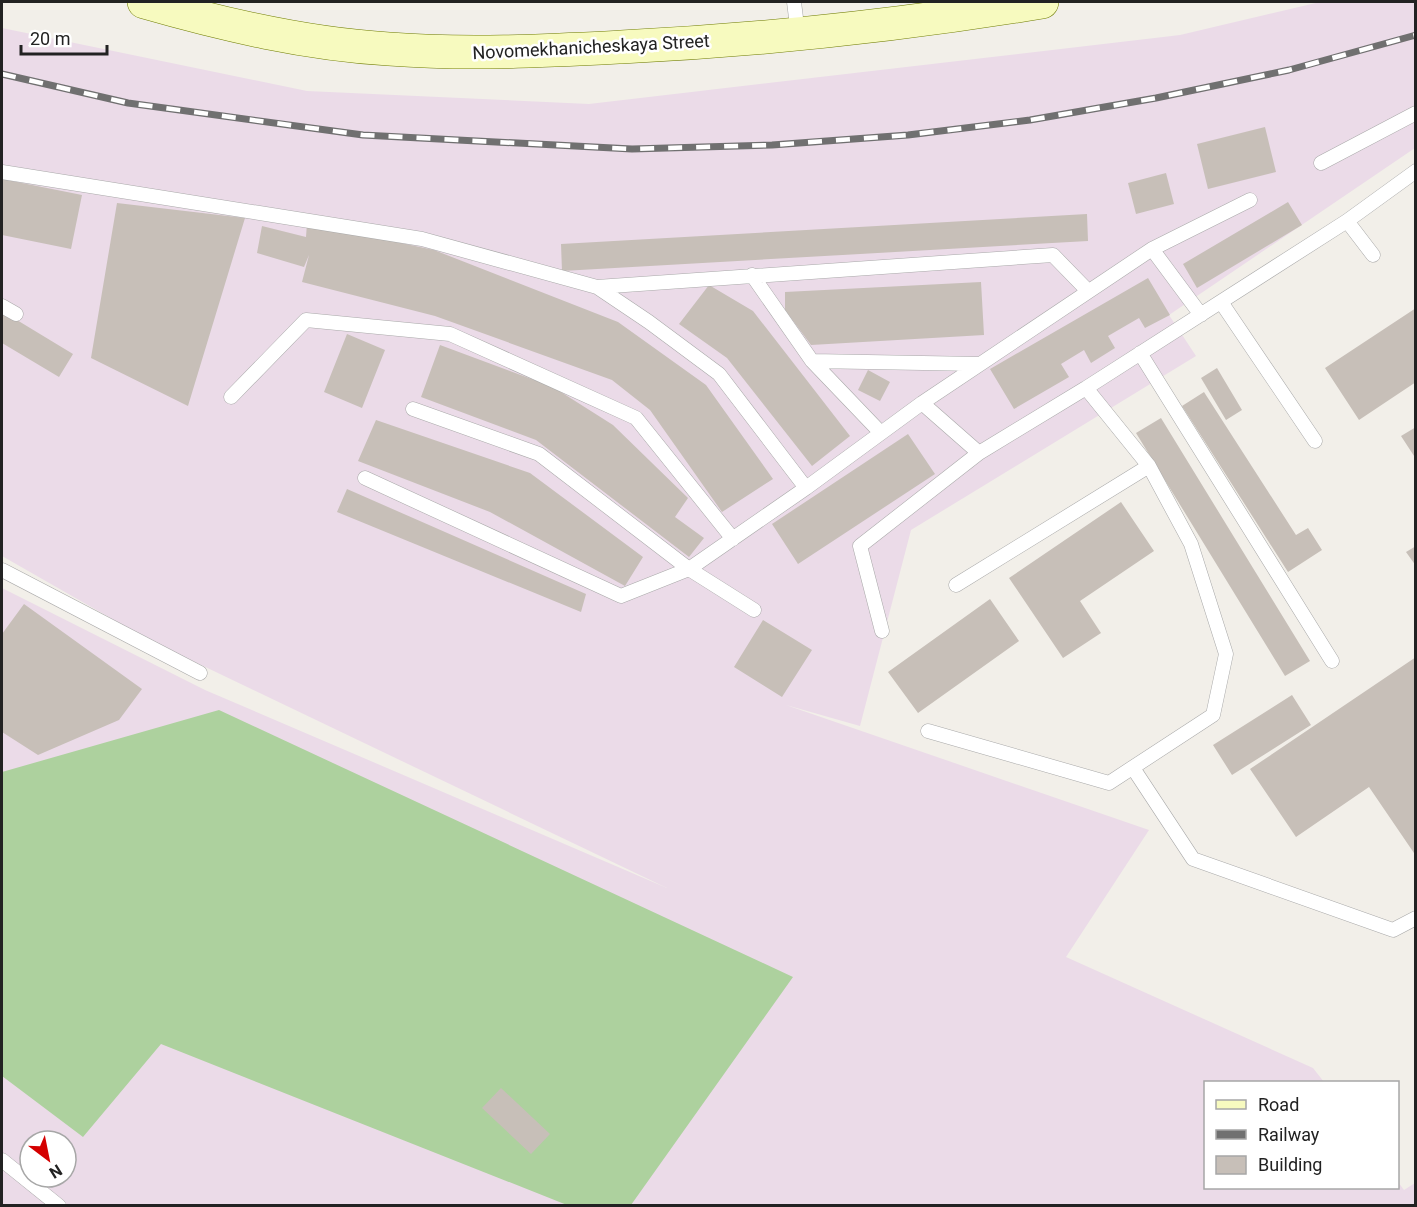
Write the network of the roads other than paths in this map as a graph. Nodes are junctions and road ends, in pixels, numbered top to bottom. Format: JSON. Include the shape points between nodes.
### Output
{"nodes":[{"id":1,"x":144,"y":2,"type":"edge"},
{"id":2,"x":794,"y":2,"type":"edge"},
{"id":3,"x":1042,"y":2,"type":"edge"},
{"id":4,"x":798,"y":34,"type":"junction"},
{"id":5,"x":1416,"y":114,"type":"edge"},
{"id":6,"x":1322,"y":163,"type":"dead end"},
{"id":7,"x":2,"y":172,"type":"edge"},
{"id":8,"x":1415,"y":173,"type":"edge"},
{"id":9,"x":1250,"y":200,"type":"dead end"},
{"id":10,"x":1347,"y":221,"type":"junction"},
{"id":11,"x":1152,"y":249,"type":"junction"},
{"id":12,"x":1373,"y":255,"type":"dead end"},
{"id":13,"x":752,"y":275,"type":"junction"},
{"id":14,"x":597,"y":287,"type":"junction"},
{"id":15,"x":1088,"y":291,"type":"junction"},
{"id":16,"x":1221,"y":302,"type":"junction"},
{"id":17,"x":2,"y":306,"type":"edge"},
{"id":18,"x":16,"y":315,"type":"dead end"},
{"id":19,"x":1201,"y":315,"type":"junction"},
{"id":20,"x":1140,"y":353,"type":"junction"},
{"id":21,"x":812,"y":361,"type":"junction"},
{"id":22,"x":978,"y":364,"type":"junction"},
{"id":23,"x":1086,"y":388,"type":"junction"},
{"id":24,"x":231,"y":398,"type":"dead end"},
{"id":25,"x":922,"y":403,"type":"junction"},
{"id":26,"x":413,"y":409,"type":"dead end"},
{"id":27,"x":880,"y":432,"type":"junction"},
{"id":28,"x":1315,"y":441,"type":"dead end"},
{"id":29,"x":979,"y":453,"type":"junction"},
{"id":30,"x":1149,"y":466,"type":"junction"},
{"id":31,"x":365,"y":478,"type":"dead end"},
{"id":32,"x":806,"y":488,"type":"junction"},
{"id":33,"x":733,"y":539,"type":"junction"},
{"id":34,"x":689,"y":569,"type":"junction"},
{"id":35,"x":2,"y":570,"type":"edge"},
{"id":36,"x":956,"y":585,"type":"dead end"},
{"id":37,"x":754,"y":610,"type":"dead end"},
{"id":38,"x":882,"y":631,"type":"dead end"},
{"id":39,"x":1332,"y":661,"type":"dead end"},
{"id":40,"x":200,"y":673,"type":"dead end"},
{"id":41,"x":928,"y":731,"type":"dead end"},
{"id":42,"x":1132,"y":768,"type":"junction"},
{"id":43,"x":1416,"y":918,"type":"edge"},
{"id":44,"x":2,"y":1160,"type":"edge"},
{"id":45,"x":52,"y":1203,"type":"edge"}],
"edges":[{"from":1,"to":4,"type":"main road","name":"Novomekhanicheskaya Street","via":[[242,28],[313,41],[472,54],[678,45]]},
{"from":2,"to":4,"type":"lane"},
{"from":3,"to":4,"type":"main road","name":"Novomekhanicheskaya Street","via":[[912,16]]},
{"from":5,"to":6,"type":"lane"},
{"from":7,"to":14,"type":"lane","via":[[422,239]]},
{"from":8,"to":10,"type":"lane"},
{"from":9,"to":11,"type":"lane"},
{"from":10,"to":12,"type":"lane"},
{"from":10,"to":16,"type":"lane"},
{"from":11,"to":15,"type":"lane"},
{"from":11,"to":19,"type":"lane"},
{"from":13,"to":14,"type":"lane"},
{"from":13,"to":15,"type":"lane","via":[[1053,255]]},
{"from":13,"to":21,"type":"lane"},
{"from":14,"to":32,"type":"lane","via":[[720,374]]},
{"from":15,"to":22,"type":"lane"},
{"from":16,"to":19,"type":"lane"},
{"from":16,"to":28,"type":"lane"},
{"from":17,"to":18,"type":"lane"},
{"from":19,"to":20,"type":"lane"},
{"from":20,"to":23,"type":"lane"},
{"from":20,"to":39,"type":"lane"},
{"from":21,"to":22,"type":"lane"},
{"from":21,"to":27,"type":"lane"},
{"from":22,"to":25,"type":"lane"},
{"from":23,"to":29,"type":"lane"},
{"from":23,"to":30,"type":"lane"},
{"from":24,"to":33,"type":"lane","via":[[306,320],[450,334],[636,418]]},
{"from":25,"to":27,"type":"lane"},
{"from":25,"to":29,"type":"lane"},
{"from":26,"to":34,"type":"lane","via":[[539,454]]},
{"from":27,"to":32,"type":"lane"},
{"from":29,"to":38,"type":"lane","via":[[860,546]]},
{"from":30,"to":36,"type":"lane"},
{"from":30,"to":42,"type":"lane","via":[[1191,544],[1226,654],[1213,715]]},
{"from":31,"to":34,"type":"lane","via":[[621,596]]},
{"from":32,"to":33,"type":"lane"},
{"from":33,"to":34,"type":"lane"},
{"from":34,"to":37,"type":"lane"},
{"from":35,"to":40,"type":"lane"},
{"from":41,"to":42,"type":"lane","via":[[1109,783]]},
{"from":42,"to":43,"type":"lane","via":[[1193,859],[1393,930]]},
{"from":44,"to":45,"type":"lane"}]}
